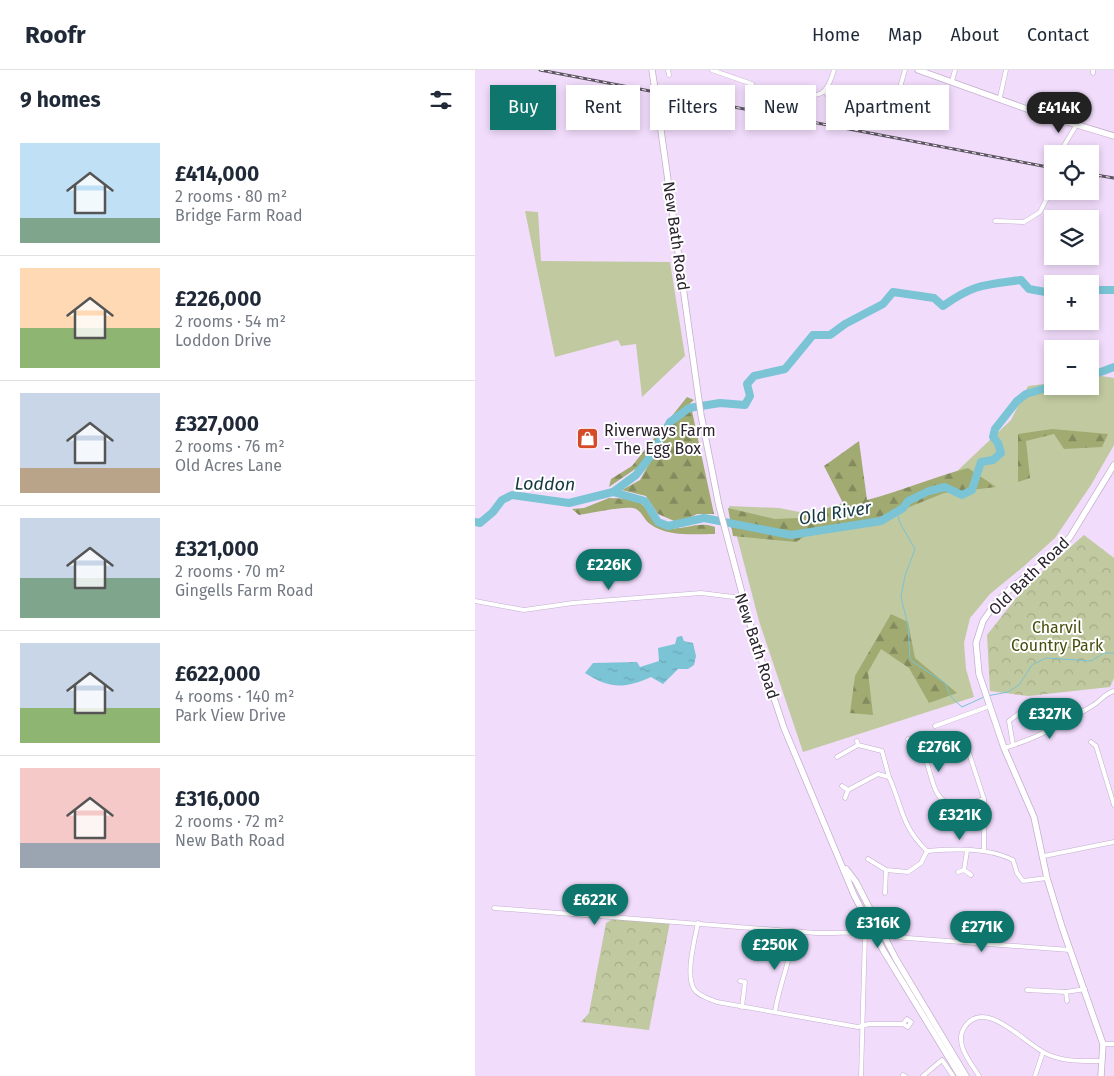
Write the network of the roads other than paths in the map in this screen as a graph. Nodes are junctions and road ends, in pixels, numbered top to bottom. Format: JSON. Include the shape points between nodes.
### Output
{"nodes":[{"id":1,"x":652,"y":70,"type":"edge"},
{"id":2,"x":669,"y":70,"type":"edge"},
{"id":3,"x":712,"y":70,"type":"edge"},
{"id":4,"x":834,"y":70,"type":"edge"},
{"id":5,"x":905,"y":70,"type":"edge"},
{"id":6,"x":918,"y":70,"type":"edge"},
{"id":7,"x":955,"y":70,"type":"edge"},
{"id":8,"x":1005,"y":70,"type":"edge"},
{"id":9,"x":669,"y":75,"type":"dead end"},
{"id":10,"x":750,"y":77,"type":"dead end"},
{"id":11,"x":952,"y":81,"type":"junction"},
{"id":12,"x":747,"y":82,"type":"junction"},
{"id":13,"x":752,"y":84,"type":"dead end"},
{"id":14,"x":901,"y":85,"type":"edge"},
{"id":15,"x":825,"y":91,"type":"joint"},
{"id":16,"x":816,"y":95,"type":"edge"},
{"id":17,"x":999,"y":97,"type":"junction"},
{"id":18,"x":1077,"y":124,"type":"junction"},
{"id":19,"x":1114,"y":136,"type":"edge"},
{"id":20,"x":1064,"y":145,"type":"edge"},
{"id":21,"x":1046,"y":200,"type":"edge"},
{"id":22,"x":995,"y":221,"type":"dead end"},
{"id":23,"x":1114,"y":465,"type":"edge"},
{"id":24,"x":742,"y":598,"type":"junction"},
{"id":25,"x":475,"y":601,"type":"edge"},
{"id":26,"x":1114,"y":691,"type":"edge"},
{"id":27,"x":989,"y":703,"type":"junction"},
{"id":28,"x":1022,"y":711,"type":"dead end"},
{"id":29,"x":943,"y":715,"type":"dead end"},
{"id":30,"x":946,"y":720,"type":"junction"},
{"id":31,"x":935,"y":726,"type":"dead end"},
{"id":32,"x":908,"y":739,"type":"dead end"},
{"id":33,"x":1098,"y":739,"type":"dead end"},
{"id":34,"x":1091,"y":742,"type":"dead end"},
{"id":35,"x":1013,"y":745,"type":"junction"},
{"id":36,"x":1096,"y":746,"type":"junction"},
{"id":37,"x":1004,"y":748,"type":"junction"},
{"id":38,"x":968,"y":750,"type":"dead end"},
{"id":39,"x":837,"y":757,"type":"dead end"},
{"id":40,"x":932,"y":762,"type":"dead end"},
{"id":41,"x":980,"y":763,"type":"dead end"},
{"id":42,"x":927,"y":764,"type":"junction"},
{"id":43,"x":975,"y":766,"type":"junction"},
{"id":44,"x":889,"y":777,"type":"junction"},
{"id":45,"x":842,"y":786,"type":"dead end"},
{"id":46,"x":848,"y":790,"type":"junction"},
{"id":47,"x":1113,"y":795,"type":"edge"},
{"id":48,"x":845,"y":798,"type":"dead end"},
{"id":49,"x":984,"y":798,"type":"junction"},
{"id":50,"x":946,"y":802,"type":"junction"},
{"id":51,"x":1114,"y":805,"type":"edge"},
{"id":52,"x":941,"y":810,"type":"dead end"},
{"id":53,"x":905,"y":823,"type":"junction"},
{"id":54,"x":899,"y":826,"type":"dead end"},
{"id":55,"x":1114,"y":842,"type":"edge"},
{"id":56,"x":927,"y":851,"type":"junction"},
{"id":57,"x":967,"y":851,"type":"junction"},
{"id":58,"x":984,"y":851,"type":"junction"},
{"id":59,"x":1044,"y":856,"type":"junction"},
{"id":60,"x":868,"y":859,"type":"dead end"},
{"id":61,"x":845,"y":868,"type":"junction"},
{"id":62,"x":886,"y":870,"type":"junction"},
{"id":63,"x":964,"y":870,"type":"junction"},
{"id":64,"x":958,"y":872,"type":"dead end"},
{"id":65,"x":971,"y":874,"type":"dead end"},
{"id":66,"x":1047,"y":878,"type":"junction"},
{"id":67,"x":885,"y":893,"type":"dead end"},
{"id":68,"x":494,"y":908,"type":"dead end"},
{"id":69,"x":698,"y":923,"type":"junction"},
{"id":70,"x":793,"y":931,"type":"junction"},
{"id":71,"x":873,"y":933,"type":"junction"},
{"id":72,"x":865,"y":934,"type":"junction"},
{"id":73,"x":883,"y":934,"type":"junction"},
{"id":74,"x":894,"y":937,"type":"junction"},
{"id":75,"x":889,"y":944,"type":"junction"},
{"id":76,"x":1070,"y":950,"type":"junction"},
{"id":77,"x":893,"y":953,"type":"junction"},
{"id":78,"x":745,"y":982,"type":"dead end"},
{"id":79,"x":1085,"y":989,"type":"junction"},
{"id":80,"x":1027,"y":990,"type":"dead end"},
{"id":81,"x":1065,"y":992,"type":"junction"},
{"id":82,"x":1067,"y":1001,"type":"dead end"},
{"id":83,"x":742,"y":1007,"type":"junction"},
{"id":84,"x":775,"y":1012,"type":"junction"},
{"id":85,"x":903,"y":1024,"type":"dead end"},
{"id":86,"x":863,"y":1026,"type":"junction"},
{"id":87,"x":1103,"y":1044,"type":"junction"},
{"id":88,"x":1114,"y":1044,"type":"edge"},
{"id":89,"x":1043,"y":1052,"type":"junction"},
{"id":90,"x":1102,"y":1061,"type":"junction"},
{"id":91,"x":861,"y":1076,"type":"edge"},
{"id":92,"x":923,"y":1076,"type":"edge"},
{"id":93,"x":953,"y":1076,"type":"edge"},
{"id":94,"x":960,"y":1076,"type":"edge"},
{"id":95,"x":966,"y":1076,"type":"edge"},
{"id":96,"x":979,"y":1076,"type":"edge"},
{"id":97,"x":1035,"y":1076,"type":"edge"},
{"id":98,"x":1101,"y":1076,"type":"edge"}],
"edges":[{"from":1,"to":24,"type":"main road","name":"New Bath Road","bridge":true,"via":[[701,415]]},
{"from":2,"to":9,"type":"street"},
{"from":3,"to":12,"type":"street"},
{"from":4,"to":15,"type":"street"},
{"from":5,"to":14,"type":"street"},
{"from":6,"to":11,"type":"main road"},
{"from":7,"to":11,"type":"street"},
{"from":8,"to":17,"type":"street"},
{"from":10,"to":12,"type":"street"},
{"from":11,"to":17,"type":"main road"},
{"from":12,"to":13,"type":"street"},
{"from":15,"to":16,"type":"street"},
{"from":17,"to":18,"type":"main road"},
{"from":18,"to":19,"type":"main road"},
{"from":18,"to":20,"type":"street"},
{"from":21,"to":22,"type":"street","via":[[1040,212],[1024,222]]},
{"from":23,"to":27,"type":"main road","name":"Old Bath Road","via":[[1064,544],[1011,588],[983,621],[976,643],[976,659]]},
{"from":24,"to":25,"type":"street","via":[[701,593],[524,610]]},
{"from":24,"to":61,"type":"main road","name":"New Bath Road","via":[[785,728]]},
{"from":26,"to":35,"type":"street","via":[[1065,722]]},
{"from":27,"to":30,"type":"street"},
{"from":27,"to":37,"type":"main road","name":"Old Bath Road"},
{"from":28,"to":35,"type":"street","via":[[1009,721]]},
{"from":29,"to":30,"type":"street"},
{"from":30,"to":31,"type":"street"},
{"from":32,"to":42,"type":"street","via":[[917,741],[922,747]]},
{"from":33,"to":36,"type":"street"},
{"from":34,"to":36,"type":"street"},
{"from":35,"to":37,"type":"street"},
{"from":36,"to":47,"type":"street"},
{"from":37,"to":59,"type":"main road","name":"Old Bath Road","via":[[1034,817]]},
{"from":38,"to":43,"type":"street"},
{"from":39,"to":44,"type":"street","via":[[857,743],[882,750]]},
{"from":40,"to":42,"type":"street"},
{"from":41,"to":43,"type":"street"},
{"from":42,"to":50,"type":"street","via":[[931,778]]},
{"from":43,"to":49,"type":"street"},
{"from":44,"to":46,"type":"street","via":[[877,774]]},
{"from":44,"to":53,"type":"street"},
{"from":45,"to":46,"type":"street"},
{"from":46,"to":48,"type":"street"},
{"from":47,"to":51,"type":"street"},
{"from":49,"to":50,"type":"street","via":[[962,805]]},
{"from":49,"to":58,"type":"street"},
{"from":50,"to":52,"type":"street"},
{"from":53,"to":54,"type":"street"},
{"from":53,"to":56,"type":"street"},
{"from":55,"to":59,"type":"street"},
{"from":56,"to":57,"type":"street"},
{"from":56,"to":62,"type":"street","via":[[921,863],[908,872]]},
{"from":57,"to":58,"type":"street"},
{"from":57,"to":63,"type":"street"},
{"from":58,"to":66,"type":"street","via":[[1013,860],[1023,881]]},
{"from":59,"to":66,"type":"main road","name":"Old Bath Road"},
{"from":60,"to":62,"type":"street"},
{"from":61,"to":71,"type":"main road","name":"New Bath Road"},
{"from":61,"to":73,"type":"main road","name":"New Bath Road","via":[[856,882]]},
{"from":62,"to":67,"type":"street"},
{"from":63,"to":64,"type":"street"},
{"from":63,"to":65,"type":"street"},
{"from":66,"to":76,"type":"main road","name":"Old Bath Road"},
{"from":68,"to":69,"type":"street"},
{"from":69,"to":70,"type":"street"},
{"from":69,"to":83,"type":"street","via":[[692,948],[694,990],[717,1002]]},
{"from":70,"to":72,"type":"street"},
{"from":70,"to":84,"type":"street"},
{"from":71,"to":72,"type":"street"},
{"from":71,"to":73,"type":"street"},
{"from":71,"to":77,"type":"street"},
{"from":71,"to":94,"type":"main road","name":"New Bath Road"},
{"from":72,"to":86,"type":"street"},
{"from":73,"to":74,"type":"street"},
{"from":73,"to":75,"type":"main road","name":"New Bath Road"},
{"from":74,"to":75,"type":"street"},
{"from":74,"to":76,"type":"street"},
{"from":75,"to":77,"type":"main road","name":"New Bath Road"},
{"from":76,"to":79,"type":"main road","name":"Old Bath Road"},
{"from":77,"to":95,"type":"main road","name":"New Bath Road"},
{"from":78,"to":83,"type":"street"},
{"from":79,"to":81,"type":"street"},
{"from":79,"to":87,"type":"main road","name":"Old Bath Road"},
{"from":80,"to":81,"type":"street","via":[[1035,994]]},
{"from":81,"to":82,"type":"street"},
{"from":83,"to":84,"type":"street"},
{"from":84,"to":86,"type":"street"},
{"from":85,"to":86,"type":"street"},
{"from":86,"to":91,"type":"street"},
{"from":87,"to":88,"type":"street"},
{"from":87,"to":90,"type":"main road"},
{"from":89,"to":90,"type":"street","via":[[1066,1060]]},
{"from":89,"to":96,"type":"street","via":[[1000,1021],[979,1017],[969,1021],[961,1037],[963,1050]]},
{"from":89,"to":97,"type":"street"},
{"from":90,"to":98,"type":"main road"},
{"from":92,"to":93,"type":"street","via":[[942,1060]]}]}
